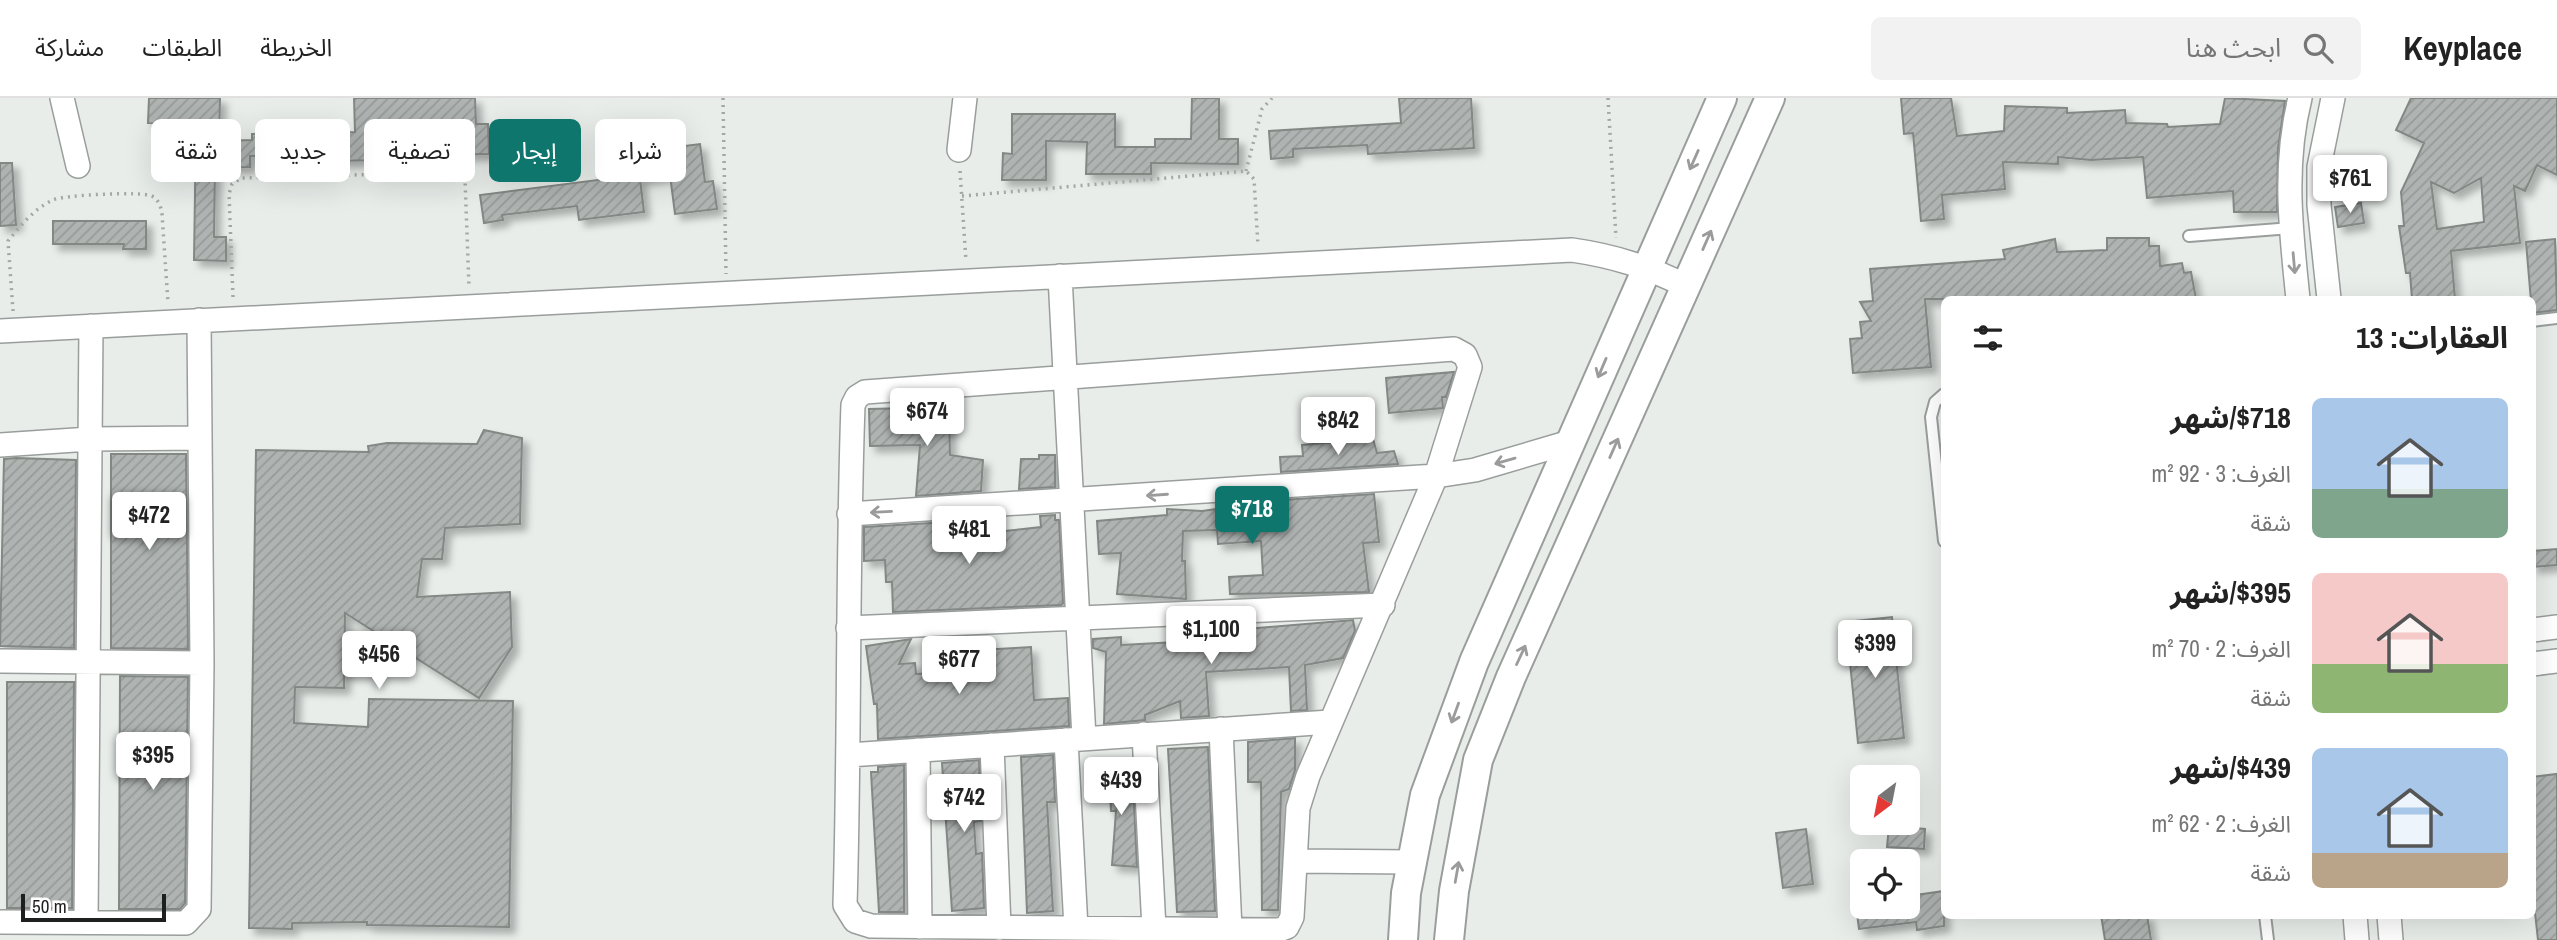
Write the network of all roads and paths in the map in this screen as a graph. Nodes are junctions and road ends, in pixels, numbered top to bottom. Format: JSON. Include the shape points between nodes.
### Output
{"nodes":[{"id":1,"x":62,"y":98,"type":"edge"},
{"id":2,"x":723,"y":98,"type":"edge"},
{"id":3,"x":964,"y":98,"type":"edge"},
{"id":4,"x":1272,"y":98,"type":"edge"},
{"id":5,"x":1608,"y":98,"type":"edge"},
{"id":6,"x":1721,"y":98,"type":"edge"},
{"id":7,"x":1770,"y":98,"type":"edge"},
{"id":8,"x":2300,"y":98,"type":"edge"},
{"id":9,"x":2333,"y":98,"type":"edge"},
{"id":10,"x":959,"y":150,"type":"joint"},
{"id":11,"x":78,"y":166,"type":"dead end"},
{"id":12,"x":1245,"y":171,"type":"junction"},
{"id":13,"x":962,"y":196,"type":"junction"},
{"id":14,"x":2291,"y":228,"type":"junction"},
{"id":15,"x":2189,"y":236,"type":"dead end"},
{"id":16,"x":1618,"y":257,"type":"junction"},
{"id":17,"x":1259,"y":265,"type":"junction"},
{"id":18,"x":1646,"y":266,"type":"junction"},
{"id":19,"x":1060,"y":276,"type":"junction"},
{"id":20,"x":967,"y":281,"type":"junction"},
{"id":21,"x":1686,"y":286,"type":"junction"},
{"id":22,"x":726,"y":293,"type":"junction"},
{"id":23,"x":2298,"y":296,"type":"edge"},
{"id":24,"x":2329,"y":296,"type":"edge"},
{"id":25,"x":470,"y":306,"type":"junction"},
{"id":26,"x":2557,"y":318,"type":"edge"},
{"id":27,"x":233,"y":319,"type":"junction"},
{"id":28,"x":199,"y":320,"type":"junction"},
{"id":29,"x":2536,"y":321,"type":"edge"},
{"id":30,"x":169,"y":322,"type":"junction"},
{"id":31,"x":91,"y":326,"type":"junction"},
{"id":32,"x":7,"y":331,"type":"edge"},
{"id":33,"x":1065,"y":379,"type":"junction"},
{"id":34,"x":1941,"y":397,"type":"edge"},
{"id":35,"x":200,"y":438,"type":"junction"},
{"id":36,"x":90,"y":439,"type":"junction"},
{"id":37,"x":1570,"y":442,"type":"junction"},
{"id":38,"x":0,"y":445,"type":"edge"},
{"id":39,"x":1436,"y":477,"type":"junction"},
{"id":40,"x":1072,"y":501,"type":"junction"},
{"id":41,"x":1941,"y":512,"type":"edge"},
{"id":42,"x":849,"y":514,"type":"junction"},
{"id":43,"x":1383,"y":605,"type":"junction"},
{"id":44,"x":1077,"y":618,"type":"junction"},
{"id":45,"x":2557,"y":627,"type":"edge"},
{"id":46,"x":848,"y":628,"type":"junction"},
{"id":47,"x":2536,"y":630,"type":"edge"},
{"id":48,"x":0,"y":662,"type":"edge"},
{"id":49,"x":86,"y":662,"type":"junction"},
{"id":50,"x":2557,"y":662,"type":"edge"},
{"id":51,"x":202,"y":663,"type":"junction"},
{"id":52,"x":2536,"y":664,"type":"edge"},
{"id":53,"x":1329,"y":722,"type":"junction"},
{"id":54,"x":1221,"y":729,"type":"junction"},
{"id":55,"x":1144,"y":734,"type":"junction"},
{"id":56,"x":1075,"y":739,"type":"junction"},
{"id":57,"x":992,"y":745,"type":"junction"},
{"id":58,"x":918,"y":750,"type":"junction"},
{"id":59,"x":849,"y":755,"type":"junction"},
{"id":60,"x":1295,"y":861,"type":"junction"},
{"id":61,"x":1412,"y":862,"type":"junction"},
{"id":62,"x":2265,"y":919,"type":"edge"},
{"id":63,"x":2355,"y":919,"type":"edge"},
{"id":64,"x":2389,"y":919,"type":"edge"},
{"id":65,"x":0,"y":922,"type":"edge"},
{"id":66,"x":86,"y":922,"type":"junction"},
{"id":67,"x":920,"y":927,"type":"junction"},
{"id":68,"x":999,"y":928,"type":"junction"},
{"id":69,"x":1076,"y":928,"type":"junction"},
{"id":70,"x":1154,"y":929,"type":"junction"},
{"id":71,"x":1230,"y":930,"type":"junction"},
{"id":72,"x":1403,"y":940,"type":"edge"},
{"id":73,"x":1449,"y":940,"type":"edge"},
{"id":74,"x":2268,"y":940,"type":"edge"},
{"id":75,"x":2357,"y":940,"type":"edge"},
{"id":76,"x":2391,"y":940,"type":"edge"}],
"edges":[{"from":1,"to":11,"type":"street"},
{"from":2,"to":22,"type":"path"},
{"from":3,"to":10,"type":"street"},
{"from":4,"to":12,"type":"path","via":[[1262,109]]},
{"from":5,"to":16,"type":"path"},
{"from":6,"to":18,"type":"street","one_way":true},
{"from":21,"to":7,"type":"street","one_way":true},
{"from":8,"to":14,"type":"street","via":[[2288,165]]},
{"from":9,"to":24,"type":"street","via":[[2319,167]]},
{"from":10,"to":13,"type":"path"},
{"from":12,"to":13,"type":"path"},
{"from":12,"to":17,"type":"path","via":[[1254,179]]},
{"from":13,"to":20,"type":"path"},
{"from":14,"to":15,"type":"lane"},
{"from":14,"to":23,"type":"street","one_way":true},
{"from":16,"to":17,"type":"street","via":[[1572,250]]},
{"from":16,"to":18,"type":"street"},
{"from":17,"to":19,"type":"street"},
{"from":18,"to":21,"type":"street"},
{"from":18,"to":37,"type":"street","one_way":true},
{"from":19,"to":20,"type":"street"},
{"from":19,"to":33,"type":"street"},
{"from":20,"to":22,"type":"street"},
{"from":73,"to":21,"type":"street","one_way":true,"via":[[1478,760]]},
{"from":22,"to":25,"type":"street"},
{"from":25,"to":27,"type":"street"},
{"from":25,"to":27,"type":"path","via":[[465,179],[461,172],[241,178],[232,184],[229,194]]},
{"from":26,"to":29,"type":"lane"},
{"from":27,"to":28,"type":"street"},
{"from":28,"to":30,"type":"street"},
{"from":28,"to":35,"type":"street"},
{"from":30,"to":31,"type":"street"},
{"from":30,"to":32,"type":"path","via":[[158,202],[147,194],[81,197],[55,199],[29,218],[8,242]]},
{"from":31,"to":32,"type":"street"},
{"from":31,"to":36,"type":"street"},
{"from":33,"to":39,"type":"street","via":[[1454,349],[1465,355],[1470,367]]},
{"from":33,"to":40,"type":"street"},
{"from":33,"to":42,"type":"street","via":[[865,392],[853,405]]},
{"from":34,"to":41,"type":"lane","via":[[1931,417]]},
{"from":35,"to":36,"type":"street"},
{"from":35,"to":51,"type":"street"},
{"from":36,"to":38,"type":"street"},
{"from":36,"to":49,"type":"street"},
{"from":37,"to":39,"type":"street","one_way":true},
{"from":37,"to":61,"type":"street","one_way":true,"via":[[1474,662],[1425,795]]},
{"from":39,"to":40,"type":"street","one_way":true},
{"from":39,"to":43,"type":"street"},
{"from":40,"to":42,"type":"street","one_way":true},
{"from":40,"to":44,"type":"street"},
{"from":42,"to":46,"type":"street"},
{"from":43,"to":44,"type":"street"},
{"from":43,"to":53,"type":"street"},
{"from":44,"to":46,"type":"street"},
{"from":44,"to":56,"type":"street"},
{"from":45,"to":47,"type":"street"},
{"from":46,"to":59,"type":"street"},
{"from":48,"to":49,"type":"street"},
{"from":49,"to":51,"type":"street"},
{"from":49,"to":66,"type":"street"},
{"from":50,"to":52,"type":"street"},
{"from":51,"to":66,"type":"street","via":[[199,909],[186,922]]},
{"from":53,"to":54,"type":"street"},
{"from":53,"to":60,"type":"street","via":[[1298,808]]},
{"from":54,"to":55,"type":"street"},
{"from":54,"to":71,"type":"street"},
{"from":55,"to":56,"type":"street"},
{"from":55,"to":70,"type":"street"},
{"from":56,"to":57,"type":"street"},
{"from":56,"to":69,"type":"street"},
{"from":57,"to":58,"type":"street"},
{"from":57,"to":68,"type":"street"},
{"from":58,"to":59,"type":"street"},
{"from":58,"to":67,"type":"street"},
{"from":59,"to":67,"type":"street","via":[[845,905],[855,920],[872,926]]},
{"from":60,"to":61,"type":"street"},
{"from":60,"to":71,"type":"street","via":[[1292,917],[1287,927]]},
{"from":61,"to":72,"type":"street"},
{"from":62,"to":74,"type":"lane"},
{"from":63,"to":75,"type":"street"},
{"from":64,"to":76,"type":"street"},
{"from":65,"to":66,"type":"street"},
{"from":67,"to":68,"type":"street"},
{"from":68,"to":69,"type":"street"},
{"from":69,"to":70,"type":"street"},
{"from":70,"to":71,"type":"street"}]}
